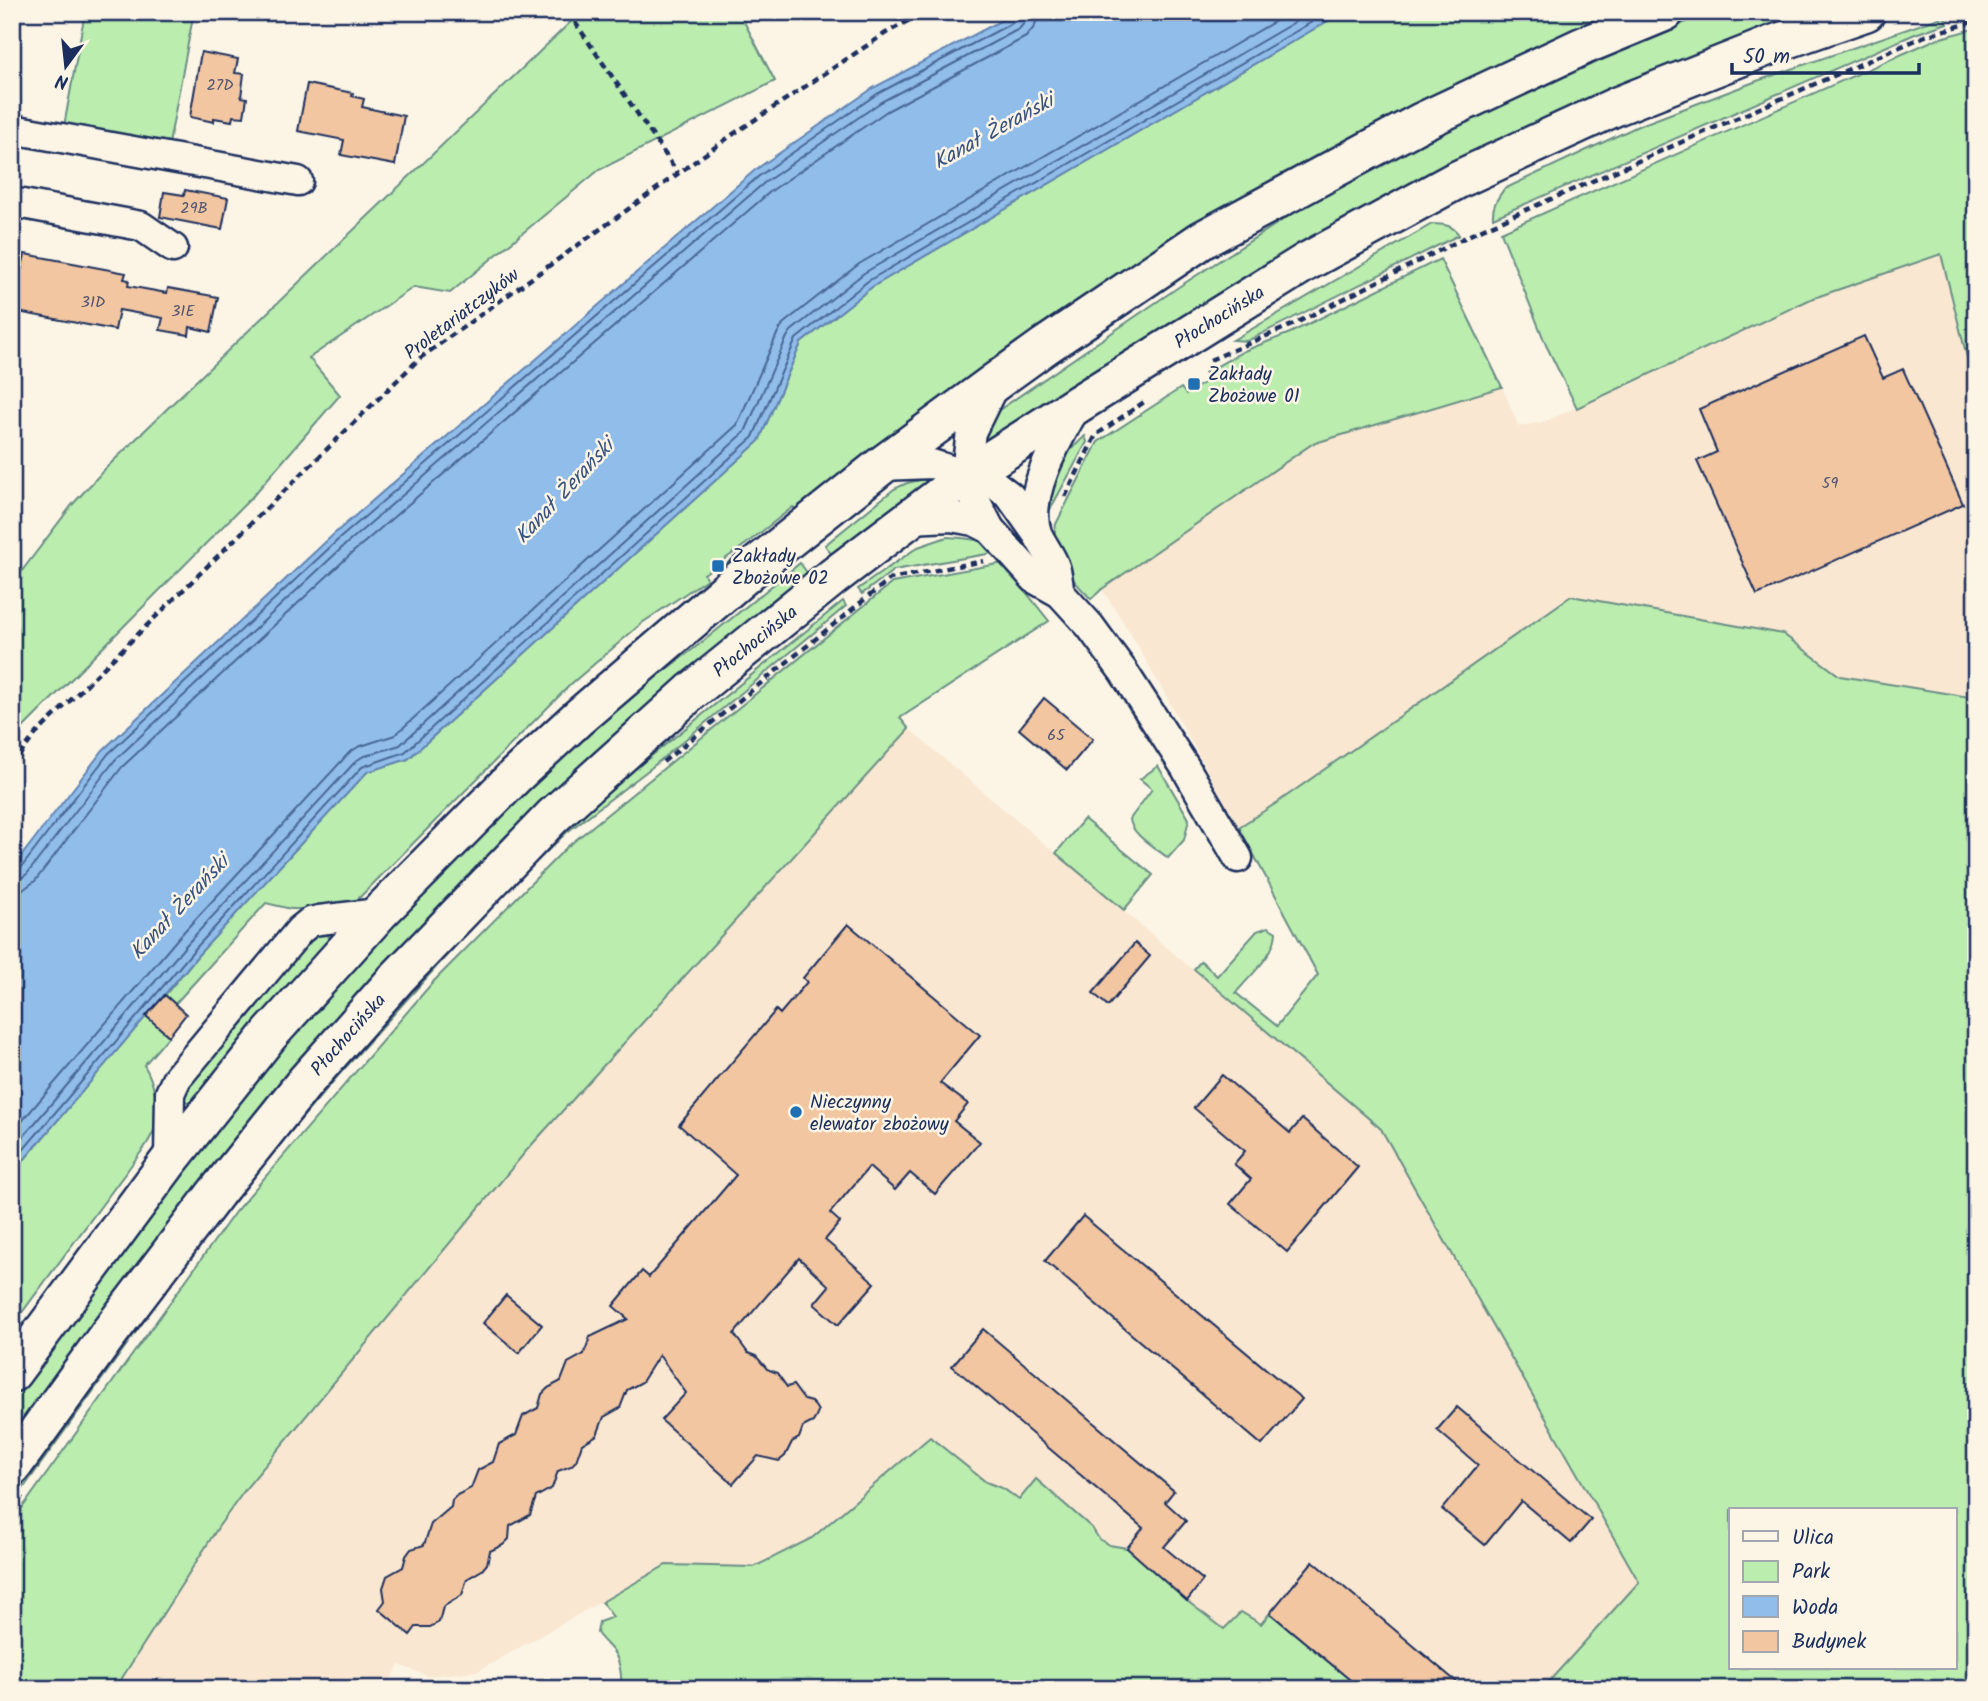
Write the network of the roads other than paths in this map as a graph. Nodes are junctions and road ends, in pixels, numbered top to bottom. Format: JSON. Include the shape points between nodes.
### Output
{"nodes":[{"id":1,"x":1665,"y":12,"type":"edge"},
{"id":2,"x":1866,"y":12,"type":"edge"},
{"id":3,"x":12,"y":129,"type":"edge"},
{"id":4,"x":298,"y":181,"type":"dead end"},
{"id":5,"x":12,"y":202,"type":"edge"},
{"id":6,"x":173,"y":248,"type":"dead end"},
{"id":7,"x":995,"y":382,"type":"junction"},
{"id":8,"x":1078,"y":404,"type":"junction"},
{"id":9,"x":881,"y":466,"type":"junction"},
{"id":10,"x":969,"y":474,"type":"junction"},
{"id":11,"x":909,"y":519,"type":"junction"},
{"id":12,"x":990,"y":529,"type":"junction"},
{"id":13,"x":1037,"y":534,"type":"junction"},
{"id":14,"x":1059,"y":593,"type":"junction"},
{"id":15,"x":1238,"y":858,"type":"dead end"},
{"id":16,"x":12,"y":1373,"type":"edge"},
{"id":17,"x":21,"y":1478,"type":"edge"}],
"edges":[{"from":1,"to":7,"type":"main road","via":[[1421,122],[1202,240]]},
{"from":2,"to":8,"type":"main road","name":"Płochocińska","via":[[1616,106],[1457,180],[1306,262]]},
{"from":3,"to":4,"type":"lane"},
{"from":5,"to":6,"type":"lane","via":[[141,226]]},
{"from":7,"to":9,"type":"main road"},
{"from":7,"to":10,"type":"lane","via":[[971,432]]},
{"from":8,"to":10,"type":"main road","name":"Płochocińska"},
{"from":8,"to":13,"type":"lane","via":[[1042,473],[1034,522]]},
{"from":9,"to":10,"type":"lane","via":[[932,464]]},
{"from":9,"to":16,"type":"main road","via":[[579,717],[379,913],[270,1034]]},
{"from":10,"to":11,"type":"main road","name":"Płochocińska"},
{"from":10,"to":12,"type":"lane","via":[[974,498]]},
{"from":10,"to":13,"type":"lane","via":[[1010,496]]},
{"from":11,"to":12,"type":"lane","via":[[951,517]]},
{"from":11,"to":17,"type":"main road","name":"Płochocińska","via":[[672,709],[553,817],[397,978],[305,1082],[107,1336]]},
{"from":12,"to":14,"type":"lane","via":[[1035,579]]},
{"from":13,"to":14,"type":"lane","via":[[1056,567]]},
{"from":14,"to":15,"type":"lane","via":[[1124,671]]}]}
